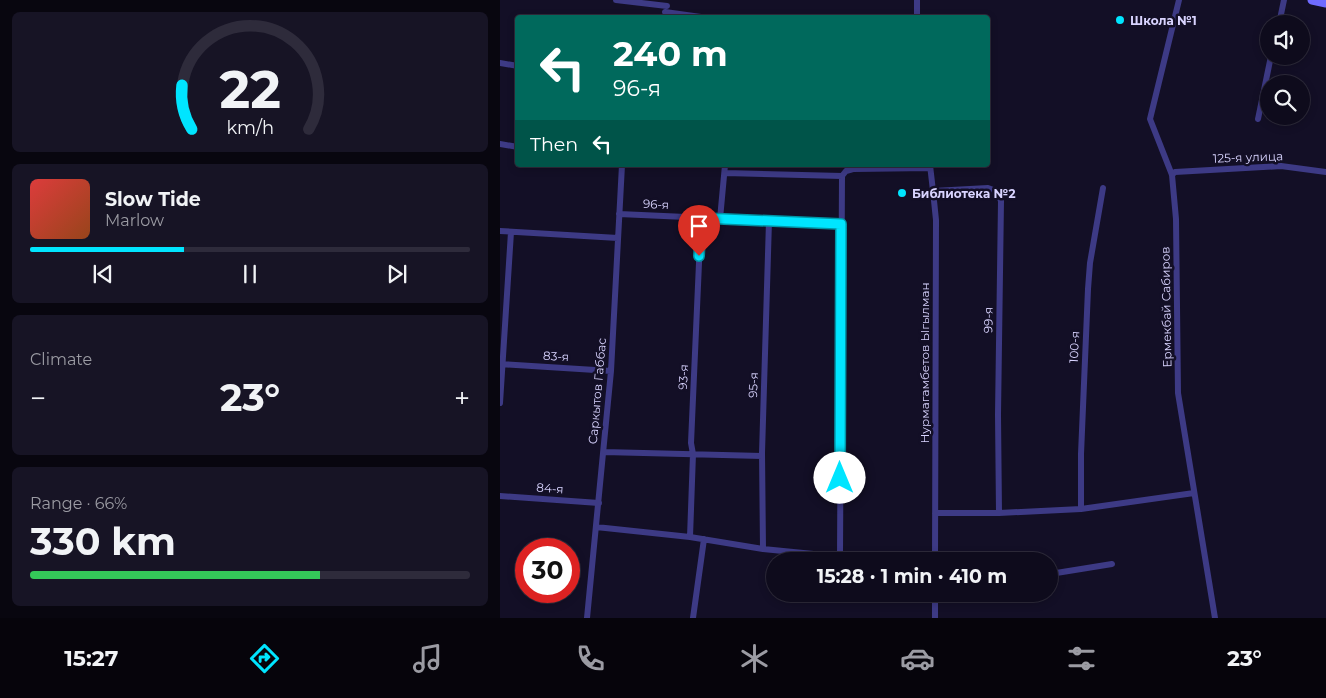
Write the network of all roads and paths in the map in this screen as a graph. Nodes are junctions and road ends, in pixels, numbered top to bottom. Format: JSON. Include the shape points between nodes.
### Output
{"nodes":[{"id":1,"x":616,"y":0,"type":"edge"},
{"id":2,"x":917,"y":0,"type":"edge"},
{"id":3,"x":1179,"y":0,"type":"edge"},
{"id":4,"x":1284,"y":0,"type":"edge"},
{"id":5,"x":1312,"y":0,"type":"edge"},
{"id":6,"x":1326,"y":3,"type":"edge"},
{"id":7,"x":666,"y":9,"type":"edge"},
{"id":8,"x":694,"y":15,"type":"edge"},
{"id":9,"x":917,"y":15,"type":"edge"},
{"id":10,"x":1281,"y":15,"type":"edge"},
{"id":11,"x":500,"y":63,"type":"edge"},
{"id":12,"x":1270,"y":65,"type":"edge"},
{"id":13,"x":515,"y":66,"type":"edge"},
{"id":14,"x":1258,"y":119,"type":"dead end"},
{"id":15,"x":500,"y":144,"type":"edge"},
{"id":16,"x":515,"y":146,"type":"edge"},
{"id":17,"x":622,"y":167,"type":"edge"},
{"id":18,"x":725,"y":167,"type":"edge"},
{"id":19,"x":904,"y":167,"type":"edge"},
{"id":20,"x":930,"y":167,"type":"edge"},
{"id":21,"x":1326,"y":172,"type":"edge"},
{"id":22,"x":725,"y":173,"type":"junction"},
{"id":23,"x":1172,"y":175,"type":"junction"},
{"id":24,"x":842,"y":176,"type":"junction"},
{"id":25,"x":1103,"y":188,"type":"dead end"},
{"id":26,"x":934,"y":191,"type":"junction"},
{"id":27,"x":619,"y":214,"type":"junction"},
{"id":28,"x":701,"y":218,"type":"junction"},
{"id":29,"x":720,"y":219,"type":"junction"},
{"id":30,"x":769,"y":221,"type":"junction"},
{"id":31,"x":841,"y":224,"type":"junction"},
{"id":32,"x":500,"y":232,"type":"edge"},
{"id":33,"x":511,"y":232,"type":"junction"},
{"id":34,"x":618,"y":238,"type":"junction"},
{"id":35,"x":501,"y":364,"type":"edge"},
{"id":36,"x":611,"y":371,"type":"junction"},
{"id":37,"x":500,"y":403,"type":"edge"},
{"id":38,"x":604,"y":452,"type":"junction"},
{"id":39,"x":693,"y":454,"type":"junction"},
{"id":40,"x":762,"y":456,"type":"junction"},
{"id":41,"x":1194,"y":493,"type":"junction"},
{"id":42,"x":500,"y":496,"type":"edge"},
{"id":43,"x":598,"y":503,"type":"junction"},
{"id":44,"x":1080,"y":509,"type":"junction"},
{"id":45,"x":935,"y":513,"type":"junction"},
{"id":46,"x":999,"y":513,"type":"junction"},
{"id":47,"x":596,"y":527,"type":"junction"},
{"id":48,"x":690,"y":537,"type":"junction"},
{"id":49,"x":704,"y":539,"type":"junction"},
{"id":50,"x":763,"y":549,"type":"junction"},
{"id":51,"x":796,"y":552,"type":"edge"},
{"id":52,"x":840,"y":552,"type":"edge"},
{"id":53,"x":935,"y":552,"type":"edge"},
{"id":54,"x":1112,"y":564,"type":"dead end"},
{"id":55,"x":1058,"y":573,"type":"edge"},
{"id":56,"x":935,"y":602,"type":"edge"},
{"id":57,"x":587,"y":618,"type":"edge"},
{"id":58,"x":693,"y":618,"type":"edge"},
{"id":59,"x":935,"y":618,"type":"edge"},
{"id":60,"x":1215,"y":618,"type":"edge"}],
"edges":[{"from":1,"to":7,"type":"street"},
{"from":2,"to":9,"type":"street"},
{"from":3,"to":23,"type":"street","name":"Ермекбай Сабиров","via":[[1150,119]]},
{"from":4,"to":10,"type":"street"},
{"from":5,"to":6,"type":"street"},
{"from":7,"to":8,"type":"street"},
{"from":11,"to":13,"type":"street"},
{"from":12,"to":14,"type":"street"},
{"from":15,"to":16,"type":"street"},
{"from":17,"to":27,"type":"street","name":"Саркытов Габбас"},
{"from":18,"to":22,"type":"street"},
{"from":19,"to":24,"type":"street","via":[[853,169]]},
{"from":20,"to":26,"type":"street","name":"Нурмагамбетов Ыгылман"},
{"from":21,"to":23,"type":"street","name":"125-я улица","via":[[1281,166],[1175,172]]},
{"from":22,"to":24,"type":"street"},
{"from":22,"to":29,"type":"street"},
{"from":23,"to":41,"type":"street","name":"Ермекбай Сабиров","via":[[1176,219],[1178,393]]},
{"from":24,"to":31,"type":"street"},
{"from":25,"to":44,"type":"street","name":"100-я","via":[[1088,289]]},
{"from":26,"to":45,"type":"street","name":"Нурмагамбетов Ыгылман"},
{"from":26,"to":46,"type":"street","name":"99-я","via":[[988,188],[996,191],[1001,201]]},
{"from":27,"to":28,"type":"street","name":"96-я"},
{"from":27,"to":34,"type":"street","name":"Саркытов Габбас"},
{"from":28,"to":29,"type":"street","name":"96-я"},
{"from":28,"to":39,"type":"street","name":"93-я"},
{"from":29,"to":30,"type":"street","name":"96-я"},
{"from":30,"to":31,"type":"street","name":"96-я"},
{"from":30,"to":40,"type":"street","name":"95-я"},
{"from":31,"to":52,"type":"street"},
{"from":32,"to":33,"type":"street"},
{"from":33,"to":34,"type":"street"},
{"from":33,"to":35,"type":"street"},
{"from":34,"to":36,"type":"street","name":"Саркытов Габбас"},
{"from":35,"to":36,"type":"street","name":"83-я"},
{"from":35,"to":37,"type":"street"},
{"from":36,"to":38,"type":"street","name":"Саркытов Габбас"},
{"from":38,"to":39,"type":"street"},
{"from":38,"to":43,"type":"street","name":"Саркытов Габбас"},
{"from":39,"to":40,"type":"street"},
{"from":39,"to":48,"type":"street","name":"93-я"},
{"from":40,"to":50,"type":"street","name":"95-я"},
{"from":41,"to":44,"type":"street"},
{"from":41,"to":60,"type":"street","name":"Ермекбай Сабиров"},
{"from":42,"to":43,"type":"street","name":"84-я"},
{"from":43,"to":47,"type":"street","name":"Саркытов Габбас"},
{"from":44,"to":46,"type":"street"},
{"from":45,"to":46,"type":"street"},
{"from":45,"to":53,"type":"street","name":"Нурмагамбетов Ыгылман"},
{"from":47,"to":48,"type":"street"},
{"from":47,"to":57,"type":"street","name":"Саркытов Габбас"},
{"from":48,"to":49,"type":"street"},
{"from":49,"to":50,"type":"street"},
{"from":49,"to":58,"type":"street"},
{"from":50,"to":51,"type":"street"},
{"from":54,"to":55,"type":"street"},
{"from":56,"to":59,"type":"street"}]}
